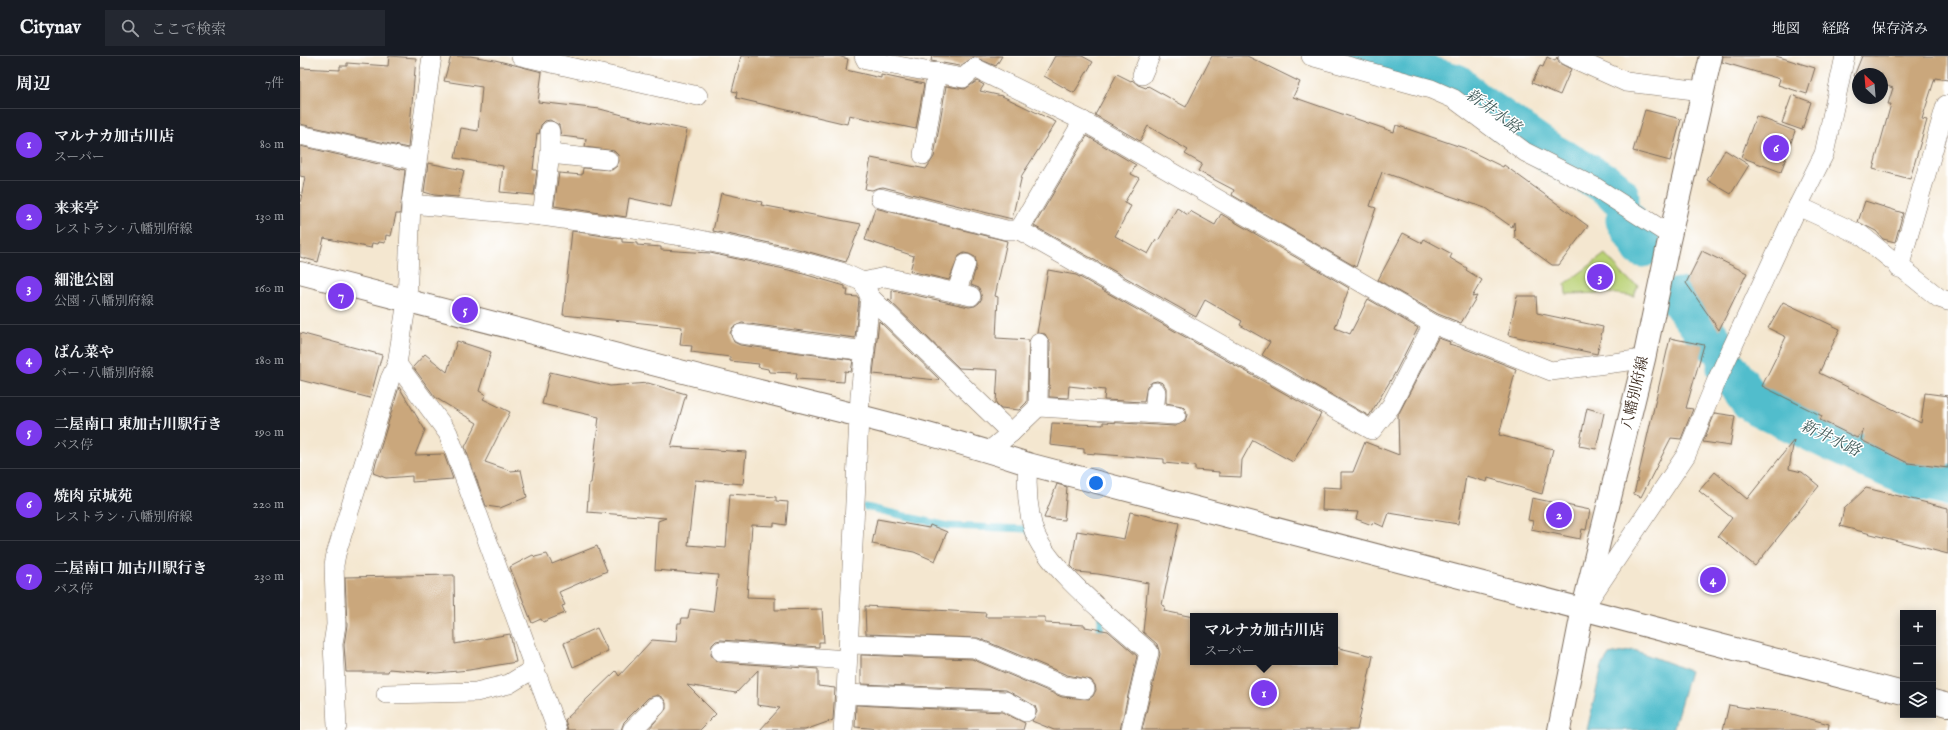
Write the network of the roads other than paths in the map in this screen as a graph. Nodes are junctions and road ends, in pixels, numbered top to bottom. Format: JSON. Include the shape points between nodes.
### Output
{"nodes":[{"id":1,"x":432,"y":56,"type":"edge"},
{"id":2,"x":521,"y":56,"type":"edge"},
{"id":3,"x":864,"y":56,"type":"edge"},
{"id":4,"x":1150,"y":56,"type":"edge"},
{"id":5,"x":1311,"y":56,"type":"edge"},
{"id":6,"x":1568,"y":56,"type":"edge"},
{"id":7,"x":1712,"y":56,"type":"edge"},
{"id":8,"x":1845,"y":56,"type":"edge"},
{"id":9,"x":926,"y":66,"type":"edge"},
{"id":10,"x":1142,"y":75,"type":"dead end"},
{"id":11,"x":1703,"y":91,"type":"junction"},
{"id":12,"x":698,"y":96,"type":"dead end"},
{"id":13,"x":1946,"y":105,"type":"dead end"},
{"id":14,"x":1083,"y":121,"type":"junction"},
{"id":15,"x":550,"y":131,"type":"dead end"},
{"id":16,"x":300,"y":135,"type":"edge"},
{"id":17,"x":550,"y":154,"type":"junction"},
{"id":18,"x":923,"y":155,"type":"dead end"},
{"id":19,"x":417,"y":160,"type":"junction"},
{"id":20,"x":608,"y":160,"type":"dead end"},
{"id":21,"x":880,"y":198,"type":"dead end"},
{"id":22,"x":412,"y":204,"type":"junction"},
{"id":23,"x":1798,"y":206,"type":"junction"},
{"id":24,"x":542,"y":216,"type":"junction"},
{"id":25,"x":1020,"y":230,"type":"junction"},
{"id":26,"x":1670,"y":235,"type":"junction"},
{"id":27,"x":966,"y":264,"type":"dead end"},
{"id":28,"x":1899,"y":268,"type":"junction"},
{"id":29,"x":300,"y":273,"type":"edge"},
{"id":30,"x":866,"y":289,"type":"junction"},
{"id":31,"x":407,"y":301,"type":"junction"},
{"id":32,"x":1948,"y":301,"type":"edge"},
{"id":33,"x":1432,"y":324,"type":"junction"},
{"id":34,"x":741,"y":334,"type":"dead end"},
{"id":35,"x":1039,"y":343,"type":"dead end"},
{"id":36,"x":865,"y":351,"type":"junction"},
{"id":37,"x":1644,"y":359,"type":"junction"},
{"id":38,"x":397,"y":364,"type":"junction"},
{"id":39,"x":1156,"y":392,"type":"dead end"},
{"id":40,"x":1038,"y":407,"type":"junction"},
{"id":41,"x":1154,"y":413,"type":"junction"},
{"id":42,"x":1176,"y":415,"type":"dead end"},
{"id":43,"x":860,"y":416,"type":"junction"},
{"id":44,"x":1011,"y":433,"type":"junction"},
{"id":45,"x":989,"y":451,"type":"junction"},
{"id":46,"x":1028,"y":464,"type":"junction"},
{"id":47,"x":1583,"y":608,"type":"junction"},
{"id":48,"x":721,"y":651,"type":"dead end"},
{"id":49,"x":848,"y":652,"type":"junction"},
{"id":50,"x":535,"y":668,"type":"junction"},
{"id":51,"x":1085,"y":689,"type":"dead end"},
{"id":52,"x":1900,"y":692,"type":"edge"},
{"id":53,"x":386,"y":694,"type":"dead end"},
{"id":54,"x":846,"y":694,"type":"junction"},
{"id":55,"x":1936,"y":702,"type":"edge"},
{"id":56,"x":1948,"y":705,"type":"edge"},
{"id":57,"x":656,"y":706,"type":"dead end"},
{"id":58,"x":1026,"y":712,"type":"dead end"},
{"id":59,"x":337,"y":726,"type":"dead end"},
{"id":60,"x":558,"y":730,"type":"edge"},
{"id":61,"x":632,"y":730,"type":"edge"},
{"id":62,"x":843,"y":730,"type":"edge"},
{"id":63,"x":1131,"y":730,"type":"edge"},
{"id":64,"x":1560,"y":730,"type":"edge"}],
"edges":[{"from":1,"to":19,"type":"street"},
{"from":2,"to":12,"type":"street"},
{"from":3,"to":9,"type":"street","via":[[866,60]]},
{"from":4,"to":10,"type":"street"},
{"from":5,"to":26,"type":"street","via":[[1431,89],[1454,98],[1525,152],[1595,187]]},
{"from":6,"to":11,"type":"street","via":[[1626,82]]},
{"from":7,"to":11,"type":"street","name":"八幡別府線"},
{"from":8,"to":23,"type":"street","via":[[1824,154]]},
{"from":9,"to":14,"type":"street","via":[[963,78],[975,68]]},
{"from":9,"to":18,"type":"street"},
{"from":11,"to":26,"type":"street","name":"八幡別府線"},
{"from":13,"to":28,"type":"street"},
{"from":14,"to":25,"type":"street"},
{"from":14,"to":33,"type":"street"},
{"from":15,"to":17,"type":"street"},
{"from":16,"to":19,"type":"street"},
{"from":17,"to":20,"type":"street"},
{"from":17,"to":24,"type":"street"},
{"from":19,"to":22,"type":"street"},
{"from":21,"to":25,"type":"street","via":[[1006,230]]},
{"from":22,"to":24,"type":"street"},
{"from":22,"to":31,"type":"street"},
{"from":23,"to":28,"type":"street","via":[[1861,235]]},
{"from":23,"to":47,"type":"street","via":[[1717,380],[1686,455]]},
{"from":24,"to":30,"type":"street","via":[[682,236],[796,260],[841,272]]},
{"from":25,"to":33,"type":"street","via":[[1372,430],[1392,406]]},
{"from":26,"to":37,"type":"street","name":"八幡別府線"},
{"from":27,"to":30,"type":"street","via":[[964,295],[885,276]]},
{"from":28,"to":32,"type":"street","via":[[1939,298]]},
{"from":29,"to":31,"type":"street"},
{"from":30,"to":36,"type":"street"},
{"from":30,"to":44,"type":"street"},
{"from":31,"to":38,"type":"street"},
{"from":31,"to":43,"type":"street"},
{"from":33,"to":37,"type":"street","via":[[1551,371]]},
{"from":34,"to":36,"type":"street"},
{"from":35,"to":40,"type":"street"},
{"from":36,"to":43,"type":"street"},
{"from":37,"to":47,"type":"street","name":"八幡別府線"},
{"from":38,"to":50,"type":"street","via":[[448,433]]},
{"from":38,"to":59,"type":"street","via":[[390,379],[334,565],[336,625],[333,644]]},
{"from":39,"to":41,"type":"street"},
{"from":40,"to":41,"type":"street"},
{"from":40,"to":44,"type":"street"},
{"from":41,"to":42,"type":"street"},
{"from":43,"to":45,"type":"street"},
{"from":43,"to":49,"type":"street"},
{"from":44,"to":45,"type":"street"},
{"from":45,"to":46,"type":"street"},
{"from":46,"to":47,"type":"street"},
{"from":46,"to":63,"type":"street","via":[[1026,488],[1033,529],[1046,553],[1084,593],[1150,652]]},
{"from":47,"to":52,"type":"street"},
{"from":47,"to":64,"type":"street","name":"八幡別府線"},
{"from":48,"to":49,"type":"street"},
{"from":49,"to":51,"type":"street","via":[[974,648],[1064,686]]},
{"from":49,"to":54,"type":"street"},
{"from":50,"to":53,"type":"street","via":[[509,684],[476,692]]},
{"from":50,"to":60,"type":"street"},
{"from":54,"to":58,"type":"street","via":[[1005,701]]},
{"from":54,"to":62,"type":"street"},
{"from":55,"to":56,"type":"street"},
{"from":57,"to":61,"type":"street"}]}
